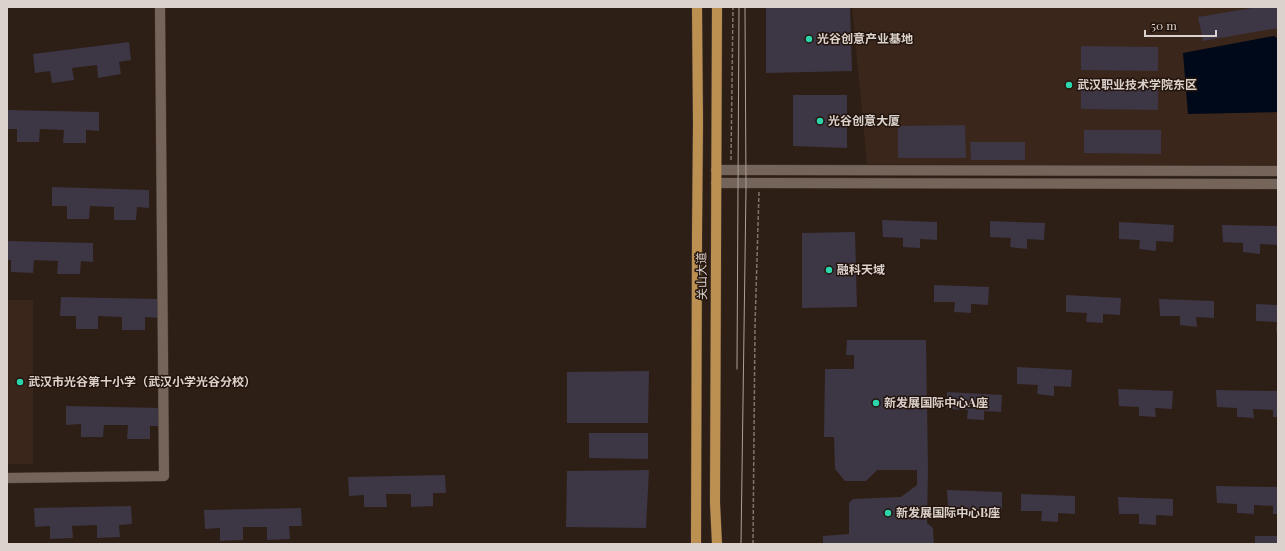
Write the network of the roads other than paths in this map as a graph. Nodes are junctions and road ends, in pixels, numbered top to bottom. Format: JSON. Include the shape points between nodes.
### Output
{"nodes":[{"id":1,"x":160,"y":7,"type":"edge"},
{"id":2,"x":698,"y":7,"type":"edge"},
{"id":3,"x":716,"y":7,"type":"edge"},
{"id":4,"x":716,"y":170,"type":"junction"},
{"id":5,"x":1278,"y":171,"type":"edge"},
{"id":6,"x":716,"y":183,"type":"junction"},
{"id":7,"x":1278,"y":184,"type":"edge"},
{"id":8,"x":7,"y":478,"type":"edge"},
{"id":9,"x":696,"y":544,"type":"edge"},
{"id":10,"x":717,"y":544,"type":"edge"}],
"edges":[{"from":1,"to":8,"type":"street","via":[[164,476]]},
{"from":2,"to":9,"type":"main road","name":"关山大道"},
{"from":3,"to":4,"type":"main road","name":"关山大道"},
{"from":4,"to":5,"type":"street"},
{"from":4,"to":6,"type":"main road","name":"关山大道"},
{"from":6,"to":7,"type":"street"},
{"from":6,"to":10,"type":"main road","name":"关山大道"}]}
